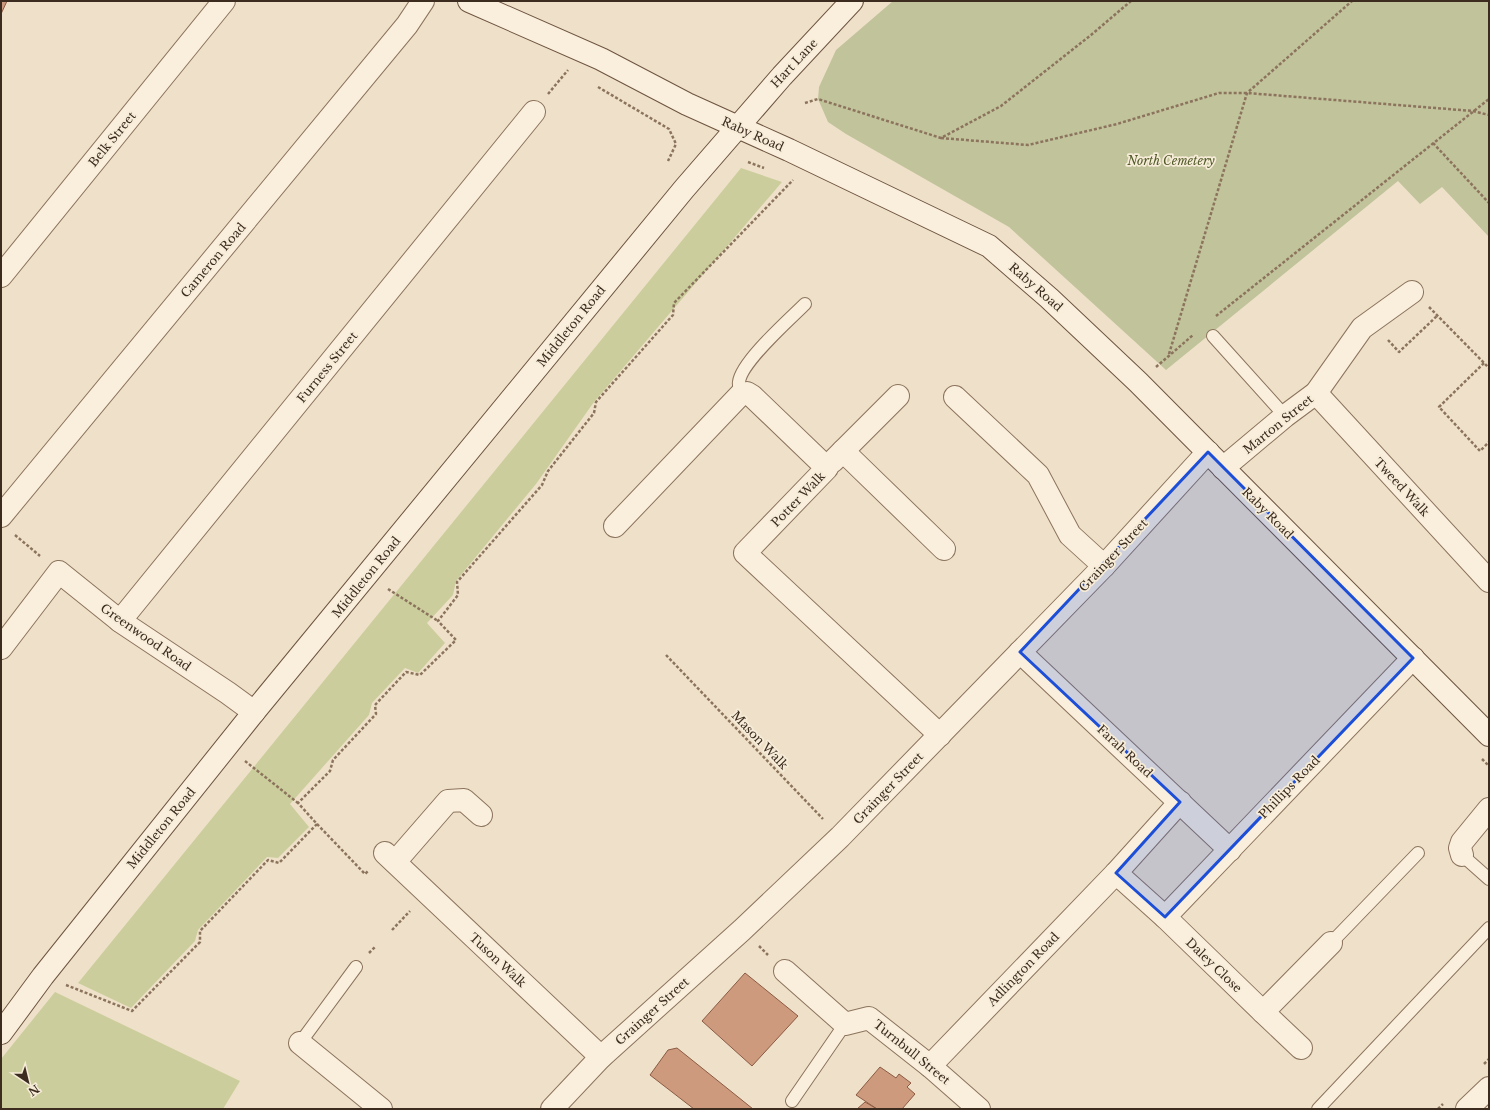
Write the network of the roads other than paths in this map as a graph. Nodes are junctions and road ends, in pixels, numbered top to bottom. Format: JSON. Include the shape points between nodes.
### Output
{"nodes":[{"id":1,"x":224,"y":1,"type":"edge"},
{"id":2,"x":423,"y":1,"type":"edge"},
{"id":3,"x":469,"y":1,"type":"edge"},
{"id":4,"x":852,"y":1,"type":"edge"},
{"id":5,"x":534,"y":112,"type":"road end"},
{"id":6,"x":737,"y":126,"type":"junction"},
{"id":7,"x":1,"y":276,"type":"edge"},
{"id":8,"x":1412,"y":292,"type":"road end"},
{"id":9,"x":805,"y":304,"type":"dead end"},
{"id":10,"x":1213,"y":336,"type":"dead end"},
{"id":11,"x":1316,"y":393,"type":"junction"},
{"id":12,"x":741,"y":394,"type":"junction"},
{"id":13,"x":898,"y":396,"type":"dead end"},
{"id":14,"x":955,"y":397,"type":"dead end"},
{"id":15,"x":1285,"y":416,"type":"junction"},
{"id":16,"x":843,"y":451,"type":"junction"},
{"id":17,"x":1208,"y":452,"type":"junction"},
{"id":18,"x":827,"y":468,"type":"junction"},
{"id":19,"x":1223,"y":468,"type":"junction"},
{"id":20,"x":7,"y":525,"type":"edge"},
{"id":21,"x":615,"y":526,"type":"dead end"},
{"id":22,"x":944,"y":549,"type":"dead end"},
{"id":23,"x":1104,"y":566,"type":"junction"},
{"id":24,"x":1489,"y":580,"type":"edge"},
{"id":25,"x":120,"y":622,"type":"junction"},
{"id":26,"x":1,"y":648,"type":"edge"},
{"id":27,"x":1020,"y":652,"type":"junction"},
{"id":28,"x":1413,"y":658,"type":"junction"},
{"id":29,"x":254,"y":712,"type":"junction"},
{"id":30,"x":940,"y":735,"type":"junction"},
{"id":31,"x":1489,"y":736,"type":"edge"},
{"id":32,"x":1180,"y":802,"type":"junction"},
{"id":33,"x":1489,"y":809,"type":"edge"},
{"id":34,"x":481,"y":815,"type":"dead end"},
{"id":35,"x":1230,"y":850,"type":"junction"},
{"id":36,"x":1418,"y":853,"type":"dead end"},
{"id":37,"x":1462,"y":855,"type":"joint"},
{"id":38,"x":1116,"y":873,"type":"junction"},
{"id":39,"x":1489,"y":879,"type":"edge"},
{"id":40,"x":1165,"y":917,"type":"junction"},
{"id":41,"x":1489,"y":928,"type":"edge"},
{"id":42,"x":1331,"y":943,"type":"joint"},
{"id":43,"x":356,"y":967,"type":"dead end"},
{"id":44,"x":785,"y":971,"type":"road end"},
{"id":45,"x":1263,"y":1012,"type":"junction"},
{"id":46,"x":845,"y":1024,"type":"junction"},
{"id":47,"x":1,"y":1033,"type":"edge"},
{"id":48,"x":300,"y":1043,"type":"joint"},
{"id":49,"x":1301,"y":1048,"type":"dead end"},
{"id":50,"x":601,"y":1057,"type":"junction"},
{"id":51,"x":930,"y":1066,"type":"junction"},
{"id":52,"x":1489,"y":1088,"type":"edge"},
{"id":53,"x":792,"y":1101,"type":"dead end"},
{"id":54,"x":381,"y":1109,"type":"edge"},
{"id":55,"x":552,"y":1109,"type":"edge"},
{"id":56,"x":979,"y":1109,"type":"edge"},
{"id":57,"x":1318,"y":1109,"type":"edge"},
{"id":58,"x":1467,"y":1109,"type":"edge"}],
"edges":[{"from":1,"to":7,"type":"street","name":"Belk Street"},
{"from":2,"to":20,"type":"street","name":"Cameron Road","via":[[408,25]]},
{"from":3,"to":6,"type":"street","name":"Raby Road","via":[[601,59]]},
{"from":4,"to":6,"type":"street","name":"Hart Lane"},
{"from":5,"to":25,"type":"street","name":"Furness Street"},
{"from":6,"to":17,"type":"street","name":"Raby Road","via":[[989,246],[1050,298]]},
{"from":6,"to":29,"type":"street","name":"Middleton Road"},
{"from":8,"to":11,"type":"street","name":"Marton Street","via":[[1362,328]]},
{"from":9,"to":12,"type":"lane","via":[[743,370],[739,382]]},
{"from":10,"to":15,"type":"lane"},
{"from":11,"to":15,"type":"street","name":"Marton Street"},
{"from":11,"to":24,"type":"street","name":"Tweed Walk"},
{"from":12,"to":18,"type":"street","name":"Potter Walk","via":[[747,393],[752,396]]},
{"from":12,"to":21,"type":"street"},
{"from":13,"to":16,"type":"street"},
{"from":14,"to":23,"type":"street","via":[[1038,475],[1070,535]]},
{"from":15,"to":19,"type":"street","name":"Marton Street"},
{"from":16,"to":18,"type":"street"},
{"from":16,"to":22,"type":"street"},
{"from":17,"to":19,"type":"street","name":"Raby Road"},
{"from":17,"to":23,"type":"street","name":"Grainger Street"},
{"from":18,"to":30,"type":"street","name":"Potter Walk","via":[[745,553]]},
{"from":19,"to":28,"type":"street","name":"Raby Road"},
{"from":23,"to":27,"type":"street","name":"Grainger Street"},
{"from":25,"to":26,"type":"street","name":"Greenwood Road","via":[[59,572]]},
{"from":25,"to":29,"type":"street","name":"Greenwood Road"},
{"from":27,"to":30,"type":"street","name":"Grainger Street"},
{"from":27,"to":32,"type":"street","name":"Farah Road"},
{"from":28,"to":31,"type":"street","name":"Raby Road"},
{"from":28,"to":35,"type":"street","name":"Phillips Road"},
{"from":29,"to":47,"type":"street","name":"Middleton Road","via":[[43,976]]},
{"from":30,"to":50,"type":"street","name":"Grainger Street","via":[[840,837],[742,930]]},
{"from":32,"to":35,"type":"street","name":"Farah Road"},
{"from":32,"to":38,"type":"street","name":"Adlington Road"},
{"from":33,"to":37,"type":"street","via":[[1462,842]]},
{"from":34,"to":50,"type":"street","name":"Tuson Walk","via":[[464,800],[448,801],[390,858]]},
{"from":35,"to":40,"type":"street","name":"Phillips Road"},
{"from":36,"to":42,"type":"lane"},
{"from":37,"to":39,"type":"lane"},
{"from":38,"to":40,"type":"street"},
{"from":38,"to":51,"type":"street","name":"Adlington Road"},
{"from":40,"to":45,"type":"street","name":"Daley Close"},
{"from":41,"to":57,"type":"lane"},
{"from":42,"to":45,"type":"street"},
{"from":43,"to":48,"type":"lane"},
{"from":44,"to":46,"type":"street"},
{"from":45,"to":49,"type":"street","name":"Daley Close"},
{"from":46,"to":51,"type":"street","name":"Turnbull Street","via":[[869,1018]]},
{"from":46,"to":53,"type":"lane"},
{"from":48,"to":54,"type":"street"},
{"from":50,"to":55,"type":"street","name":"Grainger Street"},
{"from":51,"to":56,"type":"street","name":"Turnbull Street"},
{"from":52,"to":58,"type":"street"}]}
